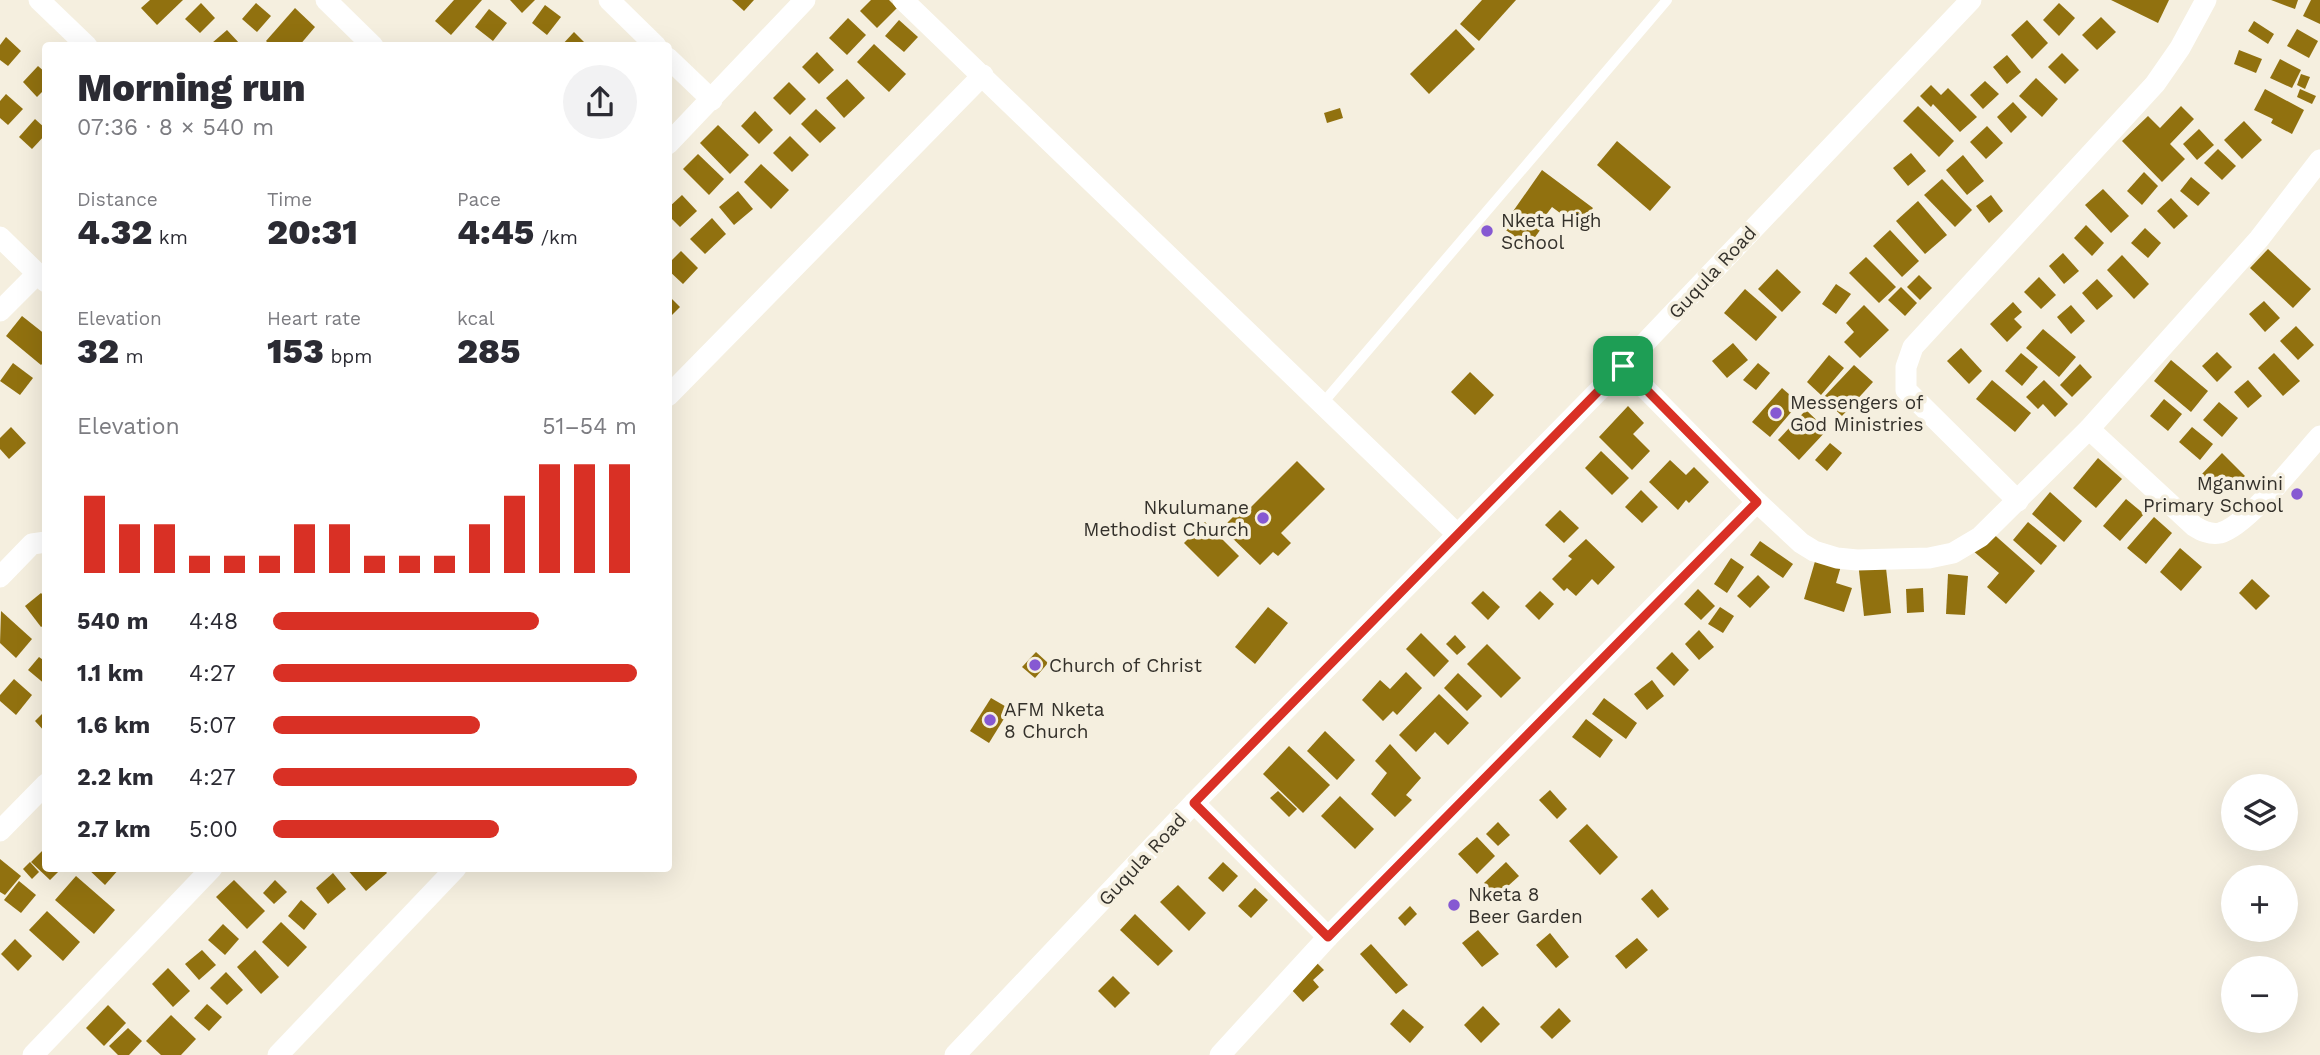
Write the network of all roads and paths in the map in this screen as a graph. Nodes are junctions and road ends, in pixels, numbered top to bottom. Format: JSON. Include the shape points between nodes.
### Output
{"nodes":[{"id":1,"x":39,"y":0,"type":"edge"},
{"id":2,"x":326,"y":0,"type":"edge"},
{"id":3,"x":609,"y":0,"type":"edge"},
{"id":4,"x":805,"y":0,"type":"edge"},
{"id":5,"x":903,"y":0,"type":"edge"},
{"id":6,"x":1667,"y":0,"type":"edge"},
{"id":7,"x":1971,"y":0,"type":"edge"},
{"id":8,"x":2206,"y":0,"type":"edge"},
{"id":9,"x":83,"y":42,"type":"edge"},
{"id":10,"x":369,"y":42,"type":"edge"},
{"id":11,"x":652,"y":42,"type":"edge"},
{"id":12,"x":672,"y":62,"type":"edge"},
{"id":13,"x":982,"y":75,"type":"junction"},
{"id":14,"x":712,"y":100,"type":"junction"},
{"id":15,"x":672,"y":140,"type":"edge"},
{"id":16,"x":2320,"y":160,"type":"edge"},
{"id":17,"x":0,"y":237,"type":"edge"},
{"id":18,"x":41,"y":278,"type":"edge"},
{"id":19,"x":0,"y":311,"type":"edge"},
{"id":20,"x":1623,"y":366,"type":"junction"},
{"id":21,"x":672,"y":392,"type":"edge"},
{"id":22,"x":1322,"y":404,"type":"junction"},
{"id":23,"x":2089,"y":429,"type":"junction"},
{"id":24,"x":2320,"y":436,"type":"edge"},
{"id":25,"x":2018,"y":501,"type":"junction"},
{"id":26,"x":1757,"y":502,"type":"junction"},
{"id":27,"x":1457,"y":534,"type":"junction"},
{"id":28,"x":42,"y":543,"type":"edge"},
{"id":29,"x":0,"y":577,"type":"edge"},
{"id":30,"x":42,"y":788,"type":"edge"},
{"id":31,"x":1194,"y":803,"type":"junction"},
{"id":32,"x":0,"y":831,"type":"edge"},
{"id":33,"x":208,"y":872,"type":"edge"},
{"id":34,"x":452,"y":872,"type":"edge"},
{"id":35,"x":1328,"y":937,"type":"junction"},
{"id":36,"x":33,"y":1055,"type":"edge"},
{"id":37,"x":278,"y":1055,"type":"edge"},
{"id":38,"x":955,"y":1055,"type":"edge"},
{"id":39,"x":1220,"y":1055,"type":"edge"}],
"edges":[{"from":1,"to":9,"type":"street"},
{"from":2,"to":10,"type":"street"},
{"from":3,"to":11,"type":"street"},
{"from":4,"to":14,"type":"street"},
{"from":5,"to":13,"type":"street"},
{"from":6,"to":22,"type":"lane"},
{"from":7,"to":20,"type":"street","name":"Guqula Road"},
{"from":8,"to":25,"type":"street","via":[[2155,84],[1913,346],[1906,367],[1906,390]]},
{"from":12,"to":14,"type":"street"},
{"from":13,"to":21,"type":"street"},
{"from":13,"to":22,"type":"street"},
{"from":14,"to":15,"type":"street"},
{"from":16,"to":23,"type":"street","via":[[2259,239]]},
{"from":17,"to":18,"type":"street"},
{"from":18,"to":19,"type":"street"},
{"from":20,"to":26,"type":"street"},
{"from":20,"to":27,"type":"street","name":"Guqula Road"},
{"from":22,"to":27,"type":"street"},
{"from":23,"to":24,"type":"street","via":[[2206,533],[2220,533],[2252,511]]},
{"from":23,"to":25,"type":"street"},
{"from":25,"to":26,"type":"street","via":[[1980,537],[1953,553],[1857,559],[1814,551]]},
{"from":26,"to":35,"type":"street"},
{"from":27,"to":31,"type":"street","name":"Guqula Road"},
{"from":28,"to":29,"type":"street","via":[[32,544]]},
{"from":30,"to":32,"type":"street"},
{"from":31,"to":35,"type":"street"},
{"from":31,"to":38,"type":"street","name":"Guqula Road"},
{"from":33,"to":36,"type":"street"},
{"from":34,"to":37,"type":"street"},
{"from":35,"to":39,"type":"street"}]}
